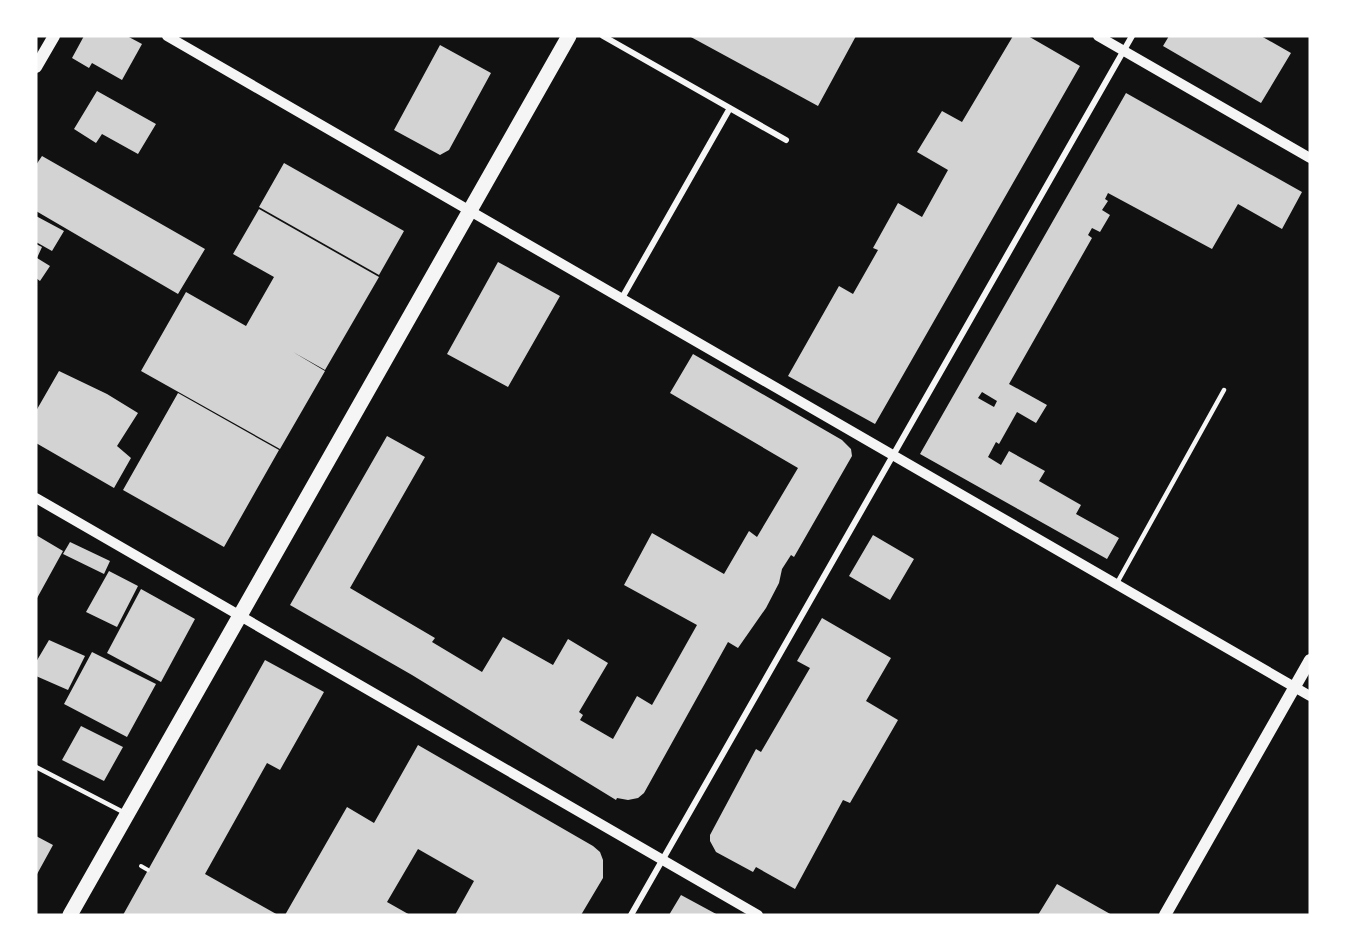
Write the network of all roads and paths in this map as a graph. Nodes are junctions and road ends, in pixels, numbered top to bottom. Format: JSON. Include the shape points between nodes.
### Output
{"nodes":[{"id":1,"x":54,"y":36,"type":"edge"},
{"id":2,"x":167,"y":36,"type":"edge"},
{"id":3,"x":569,"y":36,"type":"edge"},
{"id":4,"x":603,"y":36,"type":"edge"},
{"id":5,"x":1098,"y":36,"type":"edge"},
{"id":6,"x":1132,"y":36,"type":"edge"},
{"id":7,"x":1123,"y":51,"type":"junction"},
{"id":8,"x":36,"y":67,"type":"edge"},
{"id":9,"x":730,"y":108,"type":"junction"},
{"id":10,"x":786,"y":140,"type":"dead end"},
{"id":11,"x":1310,"y":158,"type":"edge"},
{"id":12,"x":470,"y":211,"type":"junction"},
{"id":13,"x":622,"y":298,"type":"junction"},
{"id":14,"x":1224,"y":390,"type":"dead end"},
{"id":15,"x":894,"y":454,"type":"junction"},
{"id":16,"x":36,"y":498,"type":"edge"},
{"id":17,"x":1117,"y":583,"type":"junction"},
{"id":18,"x":240,"y":617,"type":"junction"},
{"id":19,"x":1310,"y":660,"type":"edge"},
{"id":20,"x":1295,"y":687,"type":"junction"},
{"id":21,"x":1310,"y":696,"type":"edge"},
{"id":22,"x":36,"y":767,"type":"edge"},
{"id":23,"x":128,"y":814,"type":"junction"},
{"id":24,"x":662,"y":860,"type":"junction"},
{"id":25,"x":141,"y":866,"type":"dead end"},
{"id":26,"x":147,"y":870,"type":"dead end"},
{"id":27,"x":70,"y":915,"type":"edge"},
{"id":28,"x":631,"y":915,"type":"edge"},
{"id":29,"x":758,"y":915,"type":"edge"},
{"id":30,"x":1165,"y":915,"type":"edge"}],
"edges":[{"from":1,"to":8,"type":"main road"},
{"from":2,"to":12,"type":"street"},
{"from":3,"to":12,"type":"main road"},
{"from":4,"to":9,"type":"street"},
{"from":5,"to":7,"type":"street"},
{"from":6,"to":7,"type":"street"},
{"from":7,"to":11,"type":"street"},
{"from":7,"to":15,"type":"street"},
{"from":9,"to":10,"type":"street"},
{"from":9,"to":13,"type":"street"},
{"from":12,"to":13,"type":"street"},
{"from":12,"to":18,"type":"main road"},
{"from":13,"to":15,"type":"street"},
{"from":14,"to":17,"type":"lane"},
{"from":15,"to":17,"type":"street"},
{"from":15,"to":24,"type":"street"},
{"from":16,"to":18,"type":"street"},
{"from":17,"to":20,"type":"street"},
{"from":18,"to":23,"type":"main road"},
{"from":18,"to":24,"type":"street"},
{"from":19,"to":20,"type":"main road"},
{"from":20,"to":21,"type":"street"},
{"from":20,"to":30,"type":"main road"},
{"from":22,"to":23,"type":"lane"},
{"from":23,"to":27,"type":"main road"},
{"from":24,"to":28,"type":"street"},
{"from":24,"to":29,"type":"street"},
{"from":25,"to":26,"type":"path"}]}
